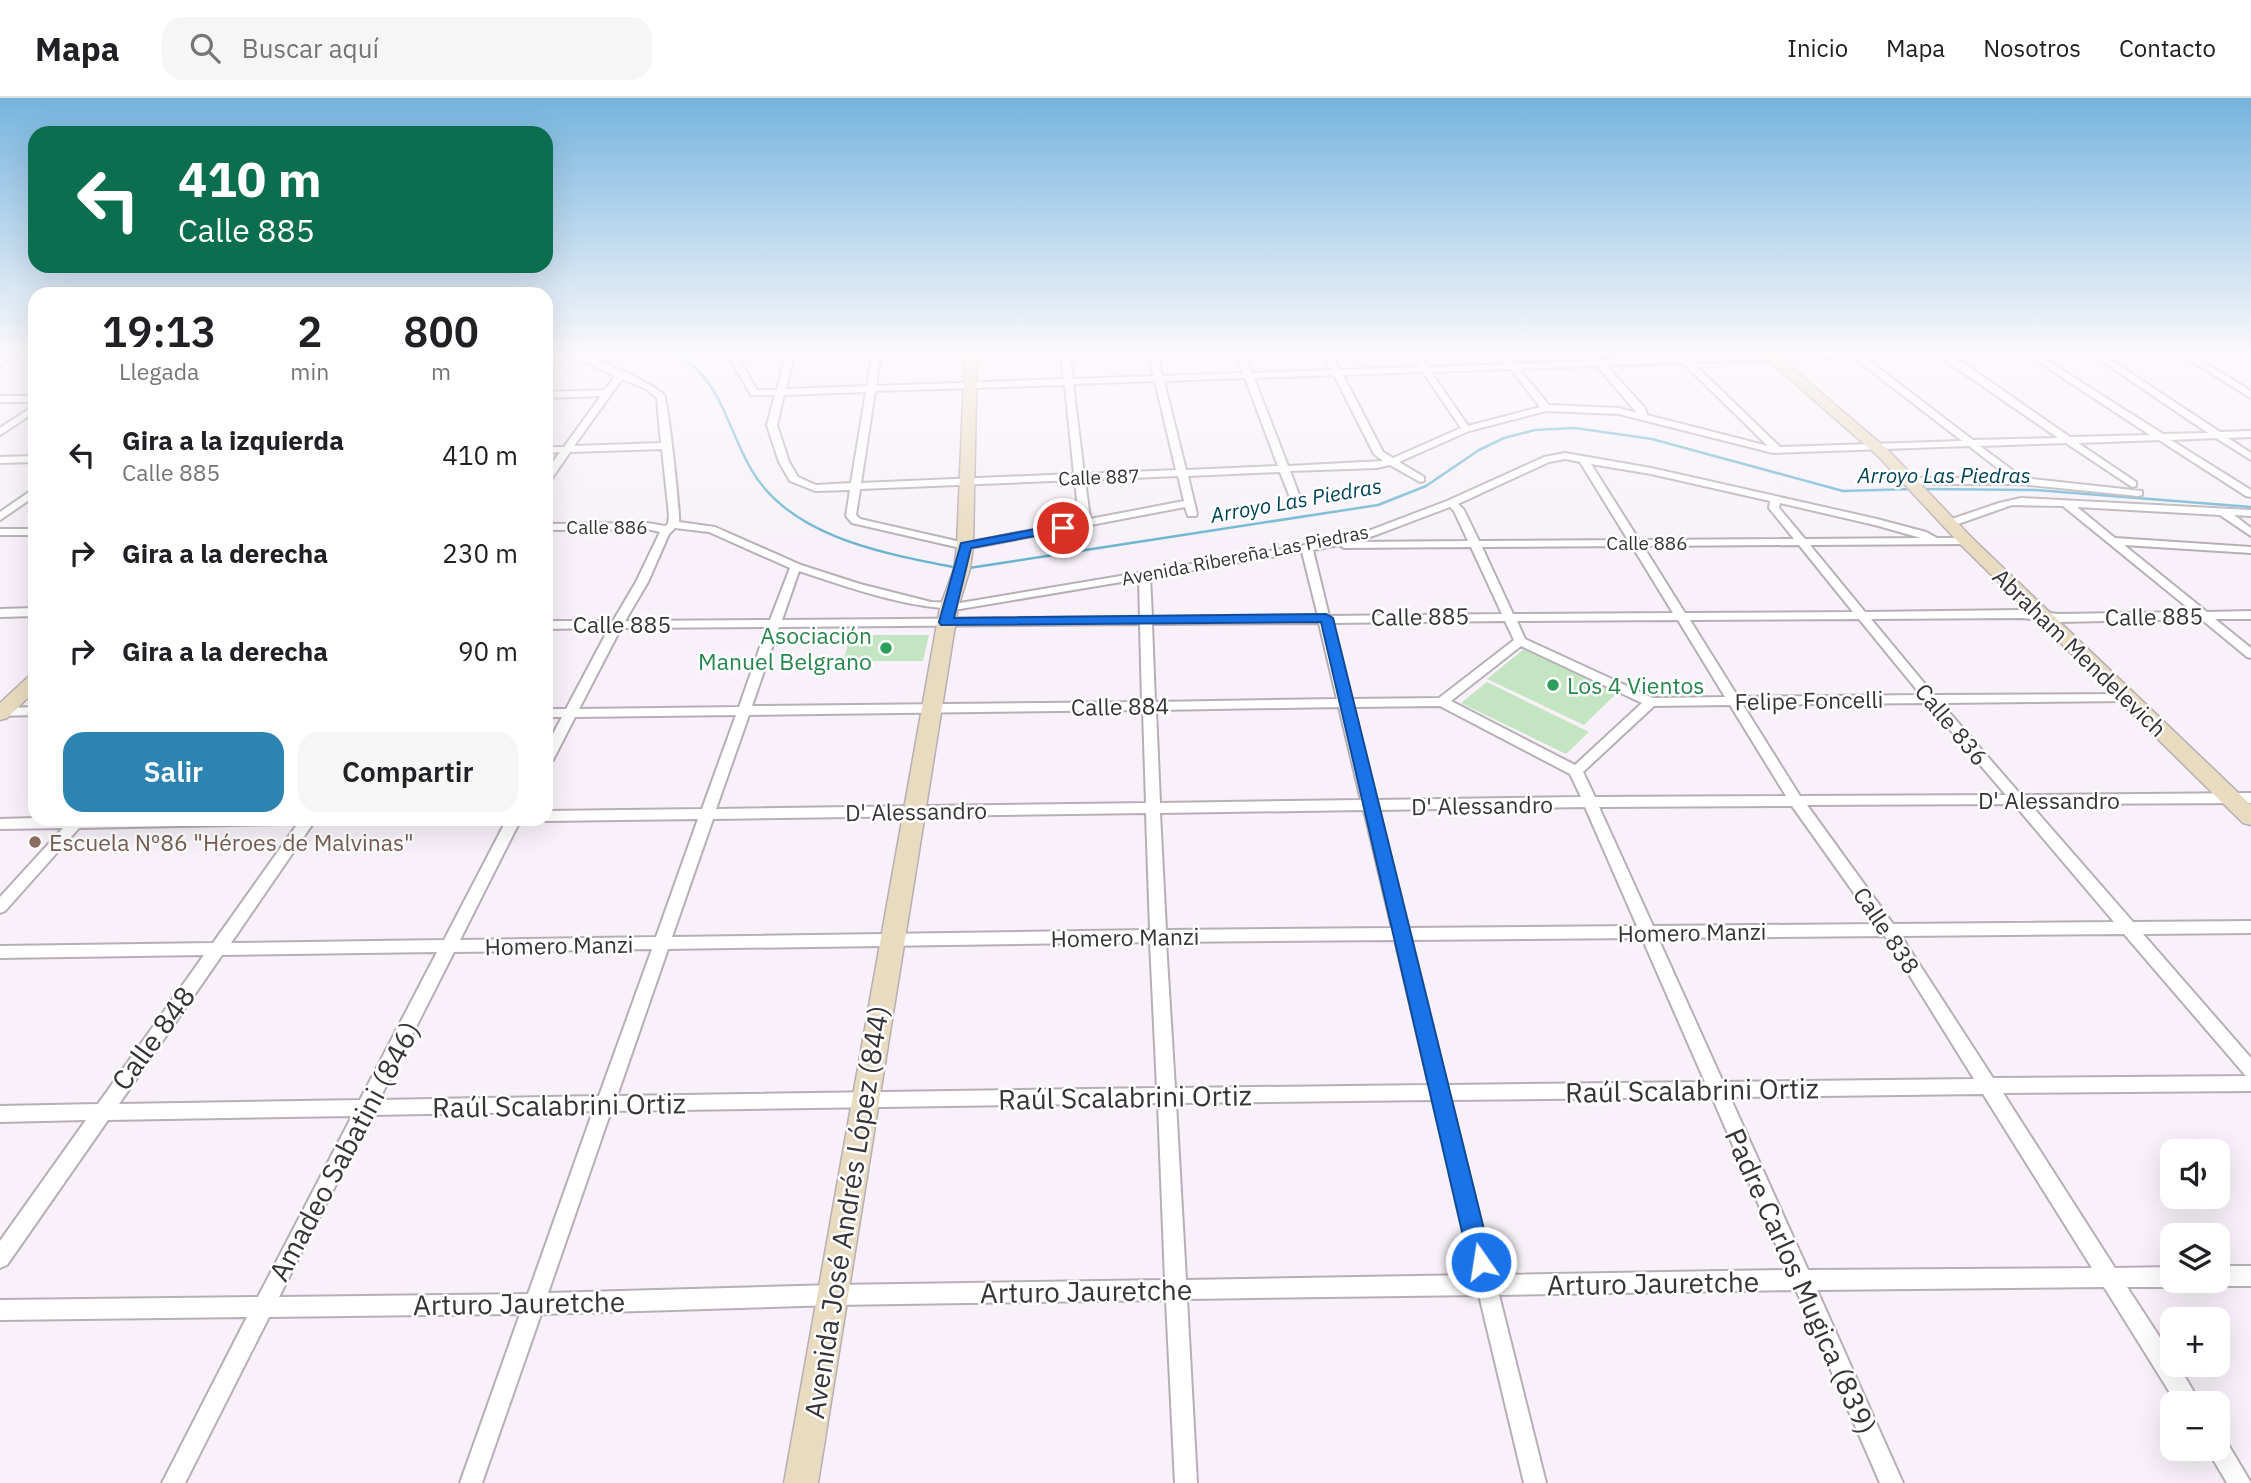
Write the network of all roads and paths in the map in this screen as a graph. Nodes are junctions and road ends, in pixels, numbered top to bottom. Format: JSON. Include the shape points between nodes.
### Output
{"nodes":[{"id":1,"x":24,"y":416,"type":"edge"},
{"id":2,"x":591,"y":416,"type":"edge"},
{"id":3,"x":664,"y":416,"type":"edge"},
{"id":4,"x":773,"y":416,"type":"edge"},
{"id":5,"x":867,"y":416,"type":"edge"},
{"id":6,"x":969,"y":416,"type":"edge"},
{"id":7,"x":1073,"y":416,"type":"edge"},
{"id":8,"x":1167,"y":416,"type":"edge"},
{"id":9,"x":1263,"y":416,"type":"edge"},
{"id":10,"x":1360,"y":416,"type":"edge"},
{"id":11,"x":1457,"y":416,"type":"edge"},
{"id":12,"x":1517,"y":416,"type":"edge"},
{"id":13,"x":1642,"y":416,"type":"edge"},
{"id":14,"x":1743,"y":416,"type":"edge"},
{"id":15,"x":1840,"y":416,"type":"edge"},
{"id":16,"x":1935,"y":416,"type":"edge"},
{"id":17,"x":2031,"y":416,"type":"edge"},
{"id":18,"x":2126,"y":416,"type":"edge"},
{"id":19,"x":2188,"y":416,"type":"edge"},
{"id":20,"x":1466,"y":429,"type":"junction"},
{"id":21,"x":0,"y":432,"type":"edge"},
{"id":22,"x":2216,"y":434,"type":"junction"},
{"id":23,"x":2251,"y":434,"type":"edge"},
{"id":24,"x":2157,"y":436,"type":"junction"},
{"id":25,"x":2064,"y":439,"type":"junction"},
{"id":26,"x":1970,"y":442,"type":"junction"},
{"id":27,"x":668,"y":446,"type":"junction"},
{"id":28,"x":1876,"y":446,"type":"junction"},
{"id":29,"x":568,"y":449,"type":"junction"},
{"id":30,"x":553,"y":450,"type":"edge"},
{"id":31,"x":1779,"y":450,"type":"junction"},
{"id":32,"x":2251,"y":457,"type":"edge"},
{"id":33,"x":1583,"y":458,"type":"junction"},
{"id":34,"x":28,"y":459,"type":"edge"},
{"id":35,"x":0,"y":460,"type":"edge"},
{"id":36,"x":1389,"y":462,"type":"junction"},
{"id":37,"x":553,"y":469,"type":"edge"},
{"id":38,"x":1283,"y":469,"type":"junction"},
{"id":39,"x":1181,"y":474,"type":"junction"},
{"id":40,"x":1079,"y":478,"type":"junction"},
{"id":41,"x":1420,"y":479,"type":"dead end"},
{"id":42,"x":2020,"y":481,"type":"junction"},
{"id":43,"x":967,"y":482,"type":"junction"},
{"id":44,"x":1908,"y":483,"type":"junction"},
{"id":45,"x":855,"y":486,"type":"junction"},
{"id":46,"x":2250,"y":494,"type":"edge"},
{"id":47,"x":28,"y":497,"type":"edge"},
{"id":48,"x":1775,"y":499,"type":"junction"},
{"id":49,"x":1296,"y":500,"type":"dead end"},
{"id":50,"x":2064,"y":502,"type":"junction"},
{"id":51,"x":1188,"y":503,"type":"junction"},
{"id":52,"x":1451,"y":503,"type":"junction"},
{"id":53,"x":2222,"y":511,"type":"junction"},
{"id":54,"x":2251,"y":513,"type":"edge"},
{"id":55,"x":1192,"y":514,"type":"dead end"},
{"id":56,"x":0,"y":517,"type":"edge"},
{"id":57,"x":1948,"y":522,"type":"junction"},
{"id":58,"x":1085,"y":523,"type":"junction"},
{"id":59,"x":553,"y":527,"type":"edge"},
{"id":60,"x":670,"y":527,"type":"junction"},
{"id":61,"x":0,"y":532,"type":"edge"},
{"id":62,"x":28,"y":532,"type":"edge"},
{"id":63,"x":2251,"y":533,"type":"edge"},
{"id":64,"x":1934,"y":541,"type":"junction"},
{"id":65,"x":1966,"y":541,"type":"junction"},
{"id":66,"x":2113,"y":541,"type":"junction"},
{"id":67,"x":1635,"y":543,"type":"junction"},
{"id":68,"x":1801,"y":543,"type":"junction"},
{"id":69,"x":1329,"y":544,"type":"junction"},
{"id":70,"x":1475,"y":544,"type":"junction"},
{"id":71,"x":1307,"y":548,"type":"junction"},
{"id":72,"x":2251,"y":550,"type":"edge"},
{"id":73,"x":965,"y":552,"type":"junction"},
{"id":74,"x":797,"y":567,"type":"junction"},
{"id":75,"x":1144,"y":575,"type":"junction"},
{"id":76,"x":949,"y":609,"type":"junction"},
{"id":77,"x":28,"y":612,"type":"edge"},
{"id":78,"x":0,"y":613,"type":"edge"},
{"id":79,"x":1861,"y":614,"type":"junction"},
{"id":80,"x":1506,"y":615,"type":"junction"},
{"id":81,"x":2041,"y":615,"type":"junction"},
{"id":82,"x":2203,"y":615,"type":"junction"},
{"id":83,"x":2251,"y":615,"type":"edge"},
{"id":84,"x":1680,"y":616,"type":"junction"},
{"id":85,"x":1326,"y":618,"type":"junction"},
{"id":86,"x":1145,"y":620,"type":"junction"},
{"id":87,"x":775,"y":623,"type":"junction"},
{"id":88,"x":617,"y":624,"type":"junction"},
{"id":89,"x":553,"y":625,"type":"edge"},
{"id":90,"x":1520,"y":641,"type":"junction"},
{"id":91,"x":2251,"y":654,"type":"edge"},
{"id":92,"x":28,"y":688,"type":"edge"},
{"id":93,"x":2126,"y":697,"type":"junction"},
{"id":94,"x":1930,"y":698,"type":"junction"},
{"id":95,"x":1733,"y":700,"type":"junction"},
{"id":96,"x":1442,"y":702,"type":"junction"},
{"id":97,"x":1651,"y":702,"type":"junction"},
{"id":98,"x":1345,"y":704,"type":"junction"},
{"id":99,"x":1149,"y":706,"type":"junction"},
{"id":100,"x":933,"y":708,"type":"junction"},
{"id":101,"x":744,"y":710,"type":"junction"},
{"id":102,"x":28,"y":711,"type":"edge"},
{"id":103,"x":573,"y":712,"type":"junction"},
{"id":104,"x":1,"y":713,"type":"edge"},
{"id":105,"x":553,"y":713,"type":"edge"},
{"id":106,"x":553,"y":748,"type":"edge"},
{"id":107,"x":1576,"y":771,"type":"junction"},
{"id":108,"x":2231,"y":799,"type":"junction"},
{"id":109,"x":2251,"y":799,"type":"edge"},
{"id":110,"x":2018,"y":800,"type":"junction"},
{"id":111,"x":1796,"y":801,"type":"junction"},
{"id":112,"x":1589,"y":802,"type":"junction"},
{"id":113,"x":1373,"y":807,"type":"junction"},
{"id":114,"x":1155,"y":809,"type":"junction"},
{"id":115,"x":914,"y":811,"type":"junction"},
{"id":116,"x":708,"y":814,"type":"junction"},
{"id":117,"x":553,"y":816,"type":"edge"},
{"id":118,"x":2251,"y":818,"type":"edge"},
{"id":119,"x":28,"y":823,"type":"edge"},
{"id":120,"x":0,"y":824,"type":"edge"},
{"id":121,"x":73,"y":826,"type":"edge"},
{"id":122,"x":304,"y":826,"type":"edge"},
{"id":123,"x":511,"y":826,"type":"edge"},
{"id":124,"x":0,"y":907,"type":"edge"},
{"id":125,"x":2130,"y":927,"type":"junction"},
{"id":126,"x":2251,"y":927,"type":"edge"},
{"id":127,"x":1888,"y":930,"type":"junction"},
{"id":128,"x":1647,"y":933,"type":"junction"},
{"id":129,"x":1402,"y":934,"type":"junction"},
{"id":130,"x":1158,"y":936,"type":"junction"},
{"id":131,"x":891,"y":941,"type":"junction"},
{"id":132,"x":661,"y":942,"type":"junction"},
{"id":133,"x":451,"y":947,"type":"junction"},
{"id":134,"x":217,"y":949,"type":"junction"},
{"id":135,"x":0,"y":952,"type":"edge"},
{"id":136,"x":2251,"y":1070,"type":"edge"},
{"id":137,"x":2251,"y":1083,"type":"edge"},
{"id":138,"x":1989,"y":1086,"type":"junction"},
{"id":139,"x":1716,"y":1089,"type":"junction"},
{"id":140,"x":1442,"y":1093,"type":"junction"},
{"id":141,"x":1167,"y":1097,"type":"junction"},
{"id":142,"x":866,"y":1099,"type":"junction"},
{"id":143,"x":604,"y":1105,"type":"junction"},
{"id":144,"x":367,"y":1108,"type":"junction"},
{"id":145,"x":100,"y":1113,"type":"junction"},
{"id":146,"x":0,"y":1114,"type":"edge"},
{"id":147,"x":0,"y":1258,"type":"edge"},
{"id":148,"x":2230,"y":1276,"type":"edge"},
{"id":149,"x":2251,"y":1276,"type":"edge"},
{"id":150,"x":2160,"y":1277,"type":"edge"},
{"id":151,"x":2111,"y":1278,"type":"junction"},
{"id":152,"x":1800,"y":1280,"type":"junction"},
{"id":153,"x":1486,"y":1286,"type":"junction"},
{"id":154,"x":1178,"y":1290,"type":"junction"},
{"id":155,"x":834,"y":1295,"type":"junction"},
{"id":156,"x":534,"y":1304,"type":"junction"},
{"id":157,"x":262,"y":1307,"type":"junction"},
{"id":158,"x":0,"y":1310,"type":"edge"},
{"id":159,"x":2182,"y":1391,"type":"edge"},
{"id":160,"x":2226,"y":1461,"type":"edge"},
{"id":161,"x":173,"y":1483,"type":"edge"},
{"id":162,"x":471,"y":1483,"type":"edge"},
{"id":163,"x":801,"y":1483,"type":"edge"},
{"id":164,"x":1186,"y":1483,"type":"edge"},
{"id":165,"x":1535,"y":1483,"type":"edge"},
{"id":166,"x":1892,"y":1483,"type":"edge"},
{"id":167,"x":2240,"y":1483,"type":"edge"}],
"edges":[{"from":1,"to":21,"type":"street"},
{"from":2,"to":29,"type":"street"},
{"from":3,"to":27,"type":"street"},
{"from":4,"to":45,"type":"street","name":"Calle 887","via":[[774,433],[794,479],[809,487]]},
{"from":5,"to":45,"type":"street"},
{"from":6,"to":43,"type":"main road","name":"Avenida José Andrés López (844)"},
{"from":7,"to":40,"type":"street"},
{"from":8,"to":39,"type":"street"},
{"from":9,"to":38,"type":"street"},
{"from":10,"to":36,"type":"street","via":[[1379,454]]},
{"from":11,"to":20,"type":"street"},
{"from":12,"to":20,"type":"street"},
{"from":13,"to":31,"type":"street"},
{"from":14,"to":31,"type":"street"},
{"from":15,"to":28,"type":"main road","name":"Abraham Mendelevich"},
{"from":16,"to":26,"type":"street"},
{"from":17,"to":25,"type":"street"},
{"from":18,"to":24,"type":"street"},
{"from":19,"to":22,"type":"street"},
{"from":20,"to":36,"type":"street"},
{"from":22,"to":23,"type":"street"},
{"from":22,"to":24,"type":"street"},
{"from":22,"to":32,"type":"street"},
{"from":24,"to":25,"type":"street"},
{"from":24,"to":46,"type":"street"},
{"from":25,"to":26,"type":"street"},
{"from":25,"to":42,"type":"street","via":[[2135,489]]},
{"from":26,"to":28,"type":"street"},
{"from":26,"to":42,"type":"street"},
{"from":27,"to":29,"type":"street"},
{"from":27,"to":60,"type":"street"},
{"from":28,"to":31,"type":"street"},
{"from":28,"to":44,"type":"main road","name":"Abraham Mendelevich"},
{"from":29,"to":30,"type":"street"},
{"from":29,"to":37,"type":"street"},
{"from":33,"to":48,"type":"street","name":"Avenida Ribereña Las Piedras"},
{"from":33,"to":52,"type":"street","name":"Avenida Ribereña Las Piedras","via":[[1547,459]]},
{"from":33,"to":67,"type":"street","name":"Calle 838"},
{"from":34,"to":35,"type":"street"},
{"from":36,"to":38,"type":"street","name":"Calle 887"},
{"from":36,"to":41,"type":"street"},
{"from":38,"to":39,"type":"street","name":"Calle 887"},
{"from":38,"to":49,"type":"street"},
{"from":39,"to":40,"type":"street","name":"Calle 887"},
{"from":39,"to":51,"type":"street"},
{"from":40,"to":43,"type":"street","name":"Calle 887"},
{"from":40,"to":58,"type":"street"},
{"from":42,"to":44,"type":"street"},
{"from":43,"to":45,"type":"street","name":"Calle 887"},
{"from":43,"to":73,"type":"main road","name":"Avenida José Andrés López (844)"},
{"from":44,"to":57,"type":"main road","name":"Abraham Mendelevich"},
{"from":45,"to":73,"type":"street","via":[[852,516]]},
{"from":47,"to":56,"type":"street"},
{"from":48,"to":64,"type":"street","name":"Avenida Ribereña Las Piedras","via":[[1916,532]]},
{"from":48,"to":68,"type":"street","name":"Calle 836","via":[[1774,508]]},
{"from":50,"to":53,"type":"street"},
{"from":50,"to":57,"type":"street","via":[[2007,503]]},
{"from":50,"to":66,"type":"street"},
{"from":51,"to":55,"type":"street"},
{"from":51,"to":58,"type":"street"},
{"from":52,"to":69,"type":"street","name":"Avenida Ribereña Las Piedras"},
{"from":52,"to":70,"type":"street"},
{"from":53,"to":54,"type":"street"},
{"from":53,"to":63,"type":"street"},
{"from":57,"to":65,"type":"main road","name":"Abraham Mendelevich"},
{"from":58,"to":73,"type":"street"},
{"from":59,"to":60,"type":"street","name":"Calle 886"},
{"from":60,"to":74,"type":"street","name":"Avenida Ribereña Las Piedras","via":[[711,528]]},
{"from":60,"to":88,"type":"street"},
{"from":61,"to":62,"type":"street"},
{"from":64,"to":65,"type":"street","name":"Calle 886"},
{"from":64,"to":68,"type":"street","name":"Calle 886"},
{"from":65,"to":81,"type":"main road","name":"Abraham Mendelevich"},
{"from":66,"to":72,"type":"street"},
{"from":66,"to":82,"type":"street"},
{"from":67,"to":68,"type":"street","name":"Calle 886"},
{"from":67,"to":70,"type":"street","name":"Calle 886"},
{"from":67,"to":84,"type":"street","name":"Calle 838"},
{"from":68,"to":79,"type":"street","name":"Calle 836"},
{"from":69,"to":70,"type":"street","name":"Calle 886"},
{"from":69,"to":71,"type":"street","name":"Avenida Ribereña Las Piedras"},
{"from":70,"to":80,"type":"street"},
{"from":71,"to":75,"type":"street","name":"Avenida Ribereña Las Piedras"},
{"from":71,"to":85,"type":"street"},
{"from":73,"to":76,"type":"main road","name":"Avenida José Andrés López (844)"},
{"from":74,"to":76,"type":"street","name":"Avenida Ribereña Las Piedras"},
{"from":74,"to":87,"type":"street"},
{"from":75,"to":76,"type":"street","name":"Avenida Ribereña Las Piedras"},
{"from":75,"to":86,"type":"street"},
{"from":76,"to":86,"type":"street","name":"Calle 885"},
{"from":76,"to":87,"type":"street","name":"Calle 885"},
{"from":76,"to":100,"type":"main road","name":"Avenida José Andrés López (844)"},
{"from":77,"to":78,"type":"street"},
{"from":79,"to":81,"type":"street","name":"Calle 885"},
{"from":79,"to":84,"type":"street","name":"Calle 885"},
{"from":79,"to":94,"type":"street","name":"Calle 836"},
{"from":80,"to":84,"type":"street","name":"Calle 885"},
{"from":80,"to":85,"type":"street","name":"Calle 885"},
{"from":80,"to":90,"type":"street"},
{"from":81,"to":82,"type":"street","name":"Calle 885"},
{"from":81,"to":93,"type":"main road","name":"Abraham Mendelevich"},
{"from":82,"to":83,"type":"street","name":"Calle 885"},
{"from":82,"to":91,"type":"street"},
{"from":84,"to":95,"type":"street","name":"Calle 838"},
{"from":85,"to":86,"type":"street","name":"Calle 885"},
{"from":85,"to":98,"type":"street"},
{"from":86,"to":99,"type":"street"},
{"from":87,"to":88,"type":"street","name":"Calle 885"},
{"from":87,"to":101,"type":"street"},
{"from":88,"to":89,"type":"street","name":"Calle 885"},
{"from":88,"to":103,"type":"street"},
{"from":90,"to":96,"type":"street"},
{"from":90,"to":97,"type":"street","name":"Felipe Foncelli"},
{"from":92,"to":104,"type":"main road"},
{"from":93,"to":94,"type":"street","name":"Felipe Foncelli"},
{"from":93,"to":108,"type":"main road","name":"Abraham Mendelevich"},
{"from":94,"to":95,"type":"street","name":"Felipe Foncelli"},
{"from":94,"to":110,"type":"street","name":"Calle 836"},
{"from":95,"to":97,"type":"street","name":"Felipe Foncelli"},
{"from":95,"to":111,"type":"street","name":"Calle 838"},
{"from":96,"to":98,"type":"street","name":"Calle 884"},
{"from":96,"to":107,"type":"street","name":"Calle 884"},
{"from":97,"to":107,"type":"street"},
{"from":98,"to":99,"type":"street","name":"Calle 884"},
{"from":98,"to":113,"type":"street"},
{"from":99,"to":100,"type":"street","name":"Calle 884"},
{"from":99,"to":114,"type":"street"},
{"from":100,"to":101,"type":"street","name":"Calle 884"},
{"from":100,"to":115,"type":"main road","name":"Avenida José Andrés López (844)"},
{"from":101,"to":103,"type":"street","name":"Calle 884"},
{"from":101,"to":116,"type":"street"},
{"from":102,"to":104,"type":"street"},
{"from":103,"to":105,"type":"street","name":"Calle 884"},
{"from":103,"to":106,"type":"street"},
{"from":107,"to":112,"type":"street","name":"Padre Carlos Mugica (839)"},
{"from":108,"to":109,"type":"street","name":"D' Alessandro"},
{"from":108,"to":110,"type":"street","name":"D' Alessandro"},
{"from":108,"to":118,"type":"main road","name":"Abraham Mendelevich"},
{"from":110,"to":111,"type":"street","name":"D' Alessandro"},
{"from":110,"to":125,"type":"street","name":"Calle 836"},
{"from":111,"to":112,"type":"street","name":"D' Alessandro"},
{"from":111,"to":127,"type":"street","name":"Calle 838"},
{"from":112,"to":113,"type":"street","name":"D' Alessandro"},
{"from":112,"to":128,"type":"street","name":"Padre Carlos Mugica (839)"},
{"from":113,"to":114,"type":"street","name":"D' Alessandro"},
{"from":113,"to":129,"type":"street"},
{"from":114,"to":115,"type":"street","name":"D' Alessandro"},
{"from":114,"to":130,"type":"street"},
{"from":115,"to":116,"type":"street","name":"D' Alessandro"},
{"from":115,"to":131,"type":"main road","name":"Avenida José Andrés López (844)"},
{"from":116,"to":117,"type":"street","name":"D' Alessandro"},
{"from":116,"to":132,"type":"street"},
{"from":119,"to":120,"type":"street"},
{"from":121,"to":124,"type":"street"},
{"from":122,"to":134,"type":"street","name":"Calle 848"},
{"from":123,"to":133,"type":"street","name":"Amadeo Sabatini (846)"},
{"from":125,"to":126,"type":"street","name":"Homero Manzi"},
{"from":125,"to":127,"type":"street","name":"Homero Manzi"},
{"from":125,"to":136,"type":"street","name":"Calle 836"},
{"from":127,"to":128,"type":"street","name":"Homero Manzi"},
{"from":127,"to":138,"type":"street","name":"Calle 838"},
{"from":128,"to":129,"type":"street","name":"Homero Manzi"},
{"from":128,"to":139,"type":"street","name":"Padre Carlos Mugica (839)"},
{"from":129,"to":130,"type":"street","name":"Homero Manzi"},
{"from":129,"to":140,"type":"street"},
{"from":130,"to":131,"type":"street","name":"Homero Manzi"},
{"from":130,"to":141,"type":"street"},
{"from":131,"to":132,"type":"street","name":"Homero Manzi"},
{"from":131,"to":142,"type":"main road","name":"Avenida José Andrés López (844)"},
{"from":132,"to":133,"type":"street","name":"Homero Manzi"},
{"from":132,"to":143,"type":"street"},
{"from":133,"to":134,"type":"street","name":"Homero Manzi"},
{"from":133,"to":144,"type":"street","name":"Amadeo Sabatini (846)"},
{"from":134,"to":135,"type":"street","name":"Homero Manzi"},
{"from":134,"to":145,"type":"street","name":"Calle 848"},
{"from":137,"to":138,"type":"street","name":"Raúl Scalabrini Ortiz"},
{"from":138,"to":139,"type":"street","name":"Raúl Scalabrini Ortiz"},
{"from":138,"to":151,"type":"street","name":"Calle 838"},
{"from":139,"to":140,"type":"street","name":"Raúl Scalabrini Ortiz"},
{"from":139,"to":152,"type":"street","name":"Padre Carlos Mugica (839)"},
{"from":140,"to":141,"type":"street","name":"Raúl Scalabrini Ortiz"},
{"from":140,"to":153,"type":"street"},
{"from":141,"to":142,"type":"street","name":"Raúl Scalabrini Ortiz"},
{"from":141,"to":154,"type":"street"},
{"from":142,"to":143,"type":"street","name":"Raúl Scalabrini Ortiz"},
{"from":142,"to":155,"type":"main road","name":"Avenida José Andrés López (844)"},
{"from":143,"to":144,"type":"street","name":"Raúl Scalabrini Ortiz"},
{"from":143,"to":156,"type":"street"},
{"from":144,"to":145,"type":"street","name":"Raúl Scalabrini Ortiz"},
{"from":144,"to":157,"type":"street","name":"Amadeo Sabatini (846)"},
{"from":145,"to":146,"type":"street","name":"Raúl Scalabrini Ortiz"},
{"from":145,"to":147,"type":"street","name":"Calle 848"},
{"from":148,"to":149,"type":"street"},
{"from":150,"to":151,"type":"street","name":"Arturo Jauretche"},
{"from":151,"to":152,"type":"street","name":"Arturo Jauretche"},
{"from":151,"to":159,"type":"street","name":"Calle 838"},
{"from":152,"to":153,"type":"street","name":"Arturo Jauretche"},
{"from":152,"to":166,"type":"street","name":"Padre Carlos Mugica (839)"},
{"from":153,"to":154,"type":"street","name":"Arturo Jauretche"},
{"from":153,"to":165,"type":"street"},
{"from":154,"to":155,"type":"street","name":"Arturo Jauretche"},
{"from":154,"to":164,"type":"street"},
{"from":155,"to":156,"type":"street","name":"Arturo Jauretche"},
{"from":155,"to":163,"type":"main road","name":"Avenida José Andrés López (844)"},
{"from":156,"to":157,"type":"street","name":"Arturo Jauretche"},
{"from":156,"to":162,"type":"street"},
{"from":157,"to":158,"type":"street","name":"Arturo Jauretche"},
{"from":157,"to":161,"type":"street","name":"Amadeo Sabatini (846)"},
{"from":160,"to":167,"type":"street"}]}
